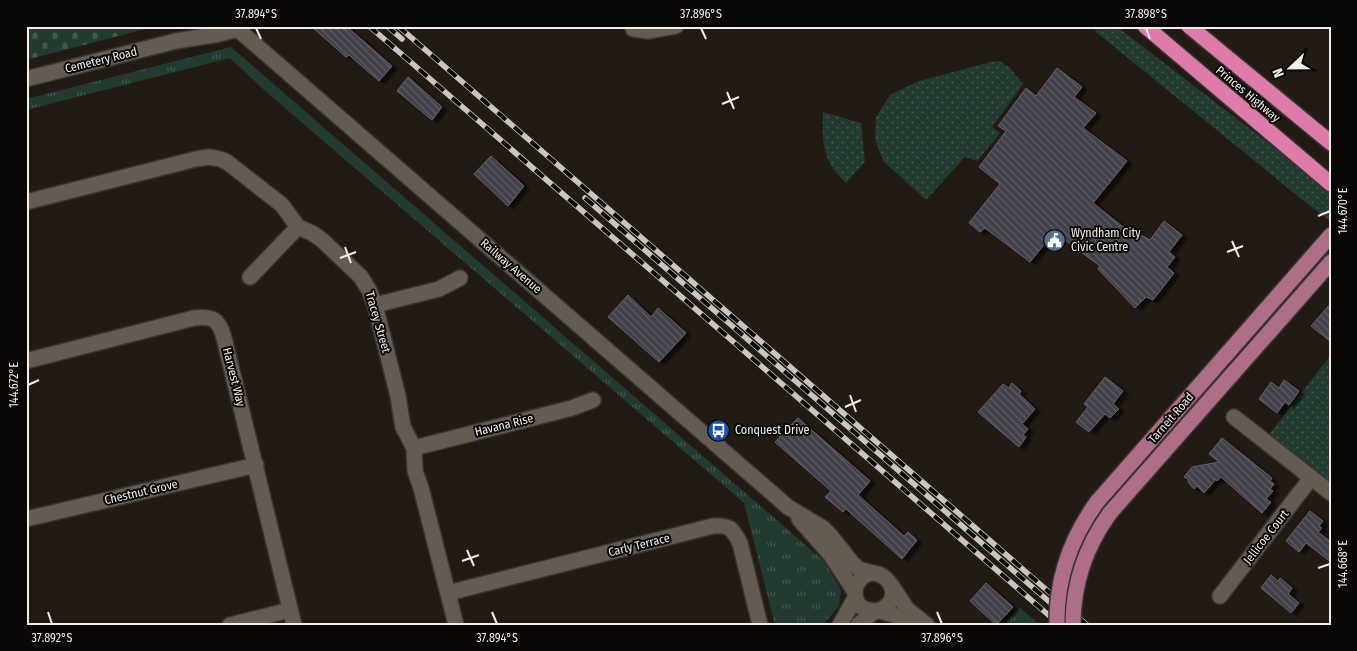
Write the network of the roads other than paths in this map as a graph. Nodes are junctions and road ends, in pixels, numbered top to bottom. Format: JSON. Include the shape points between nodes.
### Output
{"nodes":[{"id":1,"x":203,"y":26,"type":"edge"},
{"id":2,"x":676,"y":26,"type":"edge"},
{"id":3,"x":1146,"y":26,"type":"edge"},
{"id":4,"x":1189,"y":26,"type":"edge"},
{"id":5,"x":236,"y":28,"type":"edge"},
{"id":6,"x":633,"y":29,"type":"dead end"},
{"id":7,"x":176,"y":40,"type":"junction"},
{"id":8,"x":26,"y":79,"type":"edge"},
{"id":9,"x":1331,"y":143,"type":"edge"},
{"id":10,"x":1331,"y":184,"type":"edge"},
{"id":11,"x":26,"y":202,"type":"edge"},
{"id":12,"x":298,"y":227,"type":"junction"},
{"id":13,"x":1331,"y":235,"type":"edge"},
{"id":14,"x":1331,"y":262,"type":"edge"},
{"id":15,"x":250,"y":277,"type":"dead end"},
{"id":16,"x":460,"y":278,"type":"dead end"},
{"id":17,"x":375,"y":305,"type":"junction"},
{"id":18,"x":26,"y":361,"type":"edge"},
{"id":19,"x":593,"y":400,"type":"dead end"},
{"id":20,"x":1234,"y":417,"type":"dead end"},
{"id":21,"x":414,"y":448,"type":"junction"},
{"id":22,"x":256,"y":465,"type":"junction"},
{"id":23,"x":1311,"y":478,"type":"junction"},
{"id":24,"x":1331,"y":493,"type":"edge"},
{"id":25,"x":788,"y":507,"type":"junction"},
{"id":26,"x":26,"y":519,"type":"edge"},
{"id":27,"x":872,"y":574,"type":"junction"},
{"id":28,"x":892,"y":586,"type":"junction"},
{"id":29,"x":448,"y":593,"type":"junction"},
{"id":30,"x":855,"y":595,"type":"junction"},
{"id":31,"x":1220,"y":596,"type":"dead end"},
{"id":32,"x":290,"y":610,"type":"junction"},
{"id":33,"x":876,"y":611,"type":"junction"},
{"id":34,"x":230,"y":625,"type":"edge"},
{"id":35,"x":294,"y":625,"type":"edge"},
{"id":36,"x":456,"y":625,"type":"edge"},
{"id":37,"x":760,"y":625,"type":"edge"},
{"id":38,"x":840,"y":625,"type":"edge"},
{"id":39,"x":858,"y":625,"type":"edge"},
{"id":40,"x":913,"y":625,"type":"edge"},
{"id":41,"x":927,"y":625,"type":"edge"},
{"id":42,"x":1057,"y":625,"type":"edge"},
{"id":43,"x":1073,"y":625,"type":"edge"}],
"edges":[{"from":1,"to":7,"type":"street","name":"Cemetery Road"},
{"from":2,"to":6,"type":"street","via":[[648,31]]},
{"from":3,"to":10,"type":"highway","name":"Princes Highway"},
{"from":4,"to":9,"type":"highway","name":"Princes Highway"},
{"from":5,"to":7,"type":"street","name":"Cemetery Road","via":[[219,34]]},
{"from":5,"to":25,"type":"street","name":"Railway Avenue"},
{"from":7,"to":8,"type":"street","name":"Cemetery Road"},
{"from":11,"to":12,"type":"street","name":"Tracey Street","via":[[209,157],[227,162],[266,192],[282,205]]},
{"from":12,"to":15,"type":"street"},
{"from":12,"to":17,"type":"street","name":"Tracey Street","via":[[312,233],[361,277]]},
{"from":13,"to":42,"type":"main road","name":"Tarneit Road","bridge":true,"via":[[1097,502],[1068,555],[1058,596]]},
{"from":14,"to":43,"type":"main road","name":"Tarneit Road","bridge":true,"via":[[1110,513],[1086,554],[1075,593]]},
{"from":16,"to":17,"type":"street","via":[[439,289]]},
{"from":17,"to":21,"type":"street","name":"Tracey Street","via":[[403,427]]},
{"from":18,"to":22,"type":"street","name":"Harvest Way","via":[[194,318],[210,317],[222,330]]},
{"from":19,"to":21,"type":"street","name":"Havana Rise"},
{"from":20,"to":23,"type":"street"},
{"from":21,"to":29,"type":"street","name":"Tracey Street","via":[[415,471]]},
{"from":22,"to":26,"type":"street","name":"Chestnut Grove"},
{"from":22,"to":32,"type":"street","name":"Harvest Way"},
{"from":23,"to":24,"type":"street"},
{"from":23,"to":31,"type":"street","name":"Jellicoe Court"},
{"from":25,"to":27,"type":"street","name":"Railway Avenue","via":[[823,528],[853,564]]},
{"from":25,"to":30,"type":"street","name":"Railway Avenue","via":[[830,554]]},
{"from":27,"to":28,"type":"street","via":[[884,576]]},
{"from":27,"to":30,"type":"street","via":[[858,582]]},
{"from":28,"to":33,"type":"street","via":[[889,604]]},
{"from":28,"to":41,"type":"street","via":[[907,609]]},
{"from":29,"to":36,"type":"street","name":"Tracey Street"},
{"from":29,"to":37,"type":"street","name":"Carly Terrace","via":[[722,525],[730,527],[740,542]]},
{"from":30,"to":33,"type":"street","via":[[861,607]]},
{"from":30,"to":38,"type":"street"},
{"from":32,"to":34,"type":"street"},
{"from":32,"to":35,"type":"street","name":"Harvest Way"},
{"from":33,"to":39,"type":"street"},
{"from":33,"to":40,"type":"street"}]}
